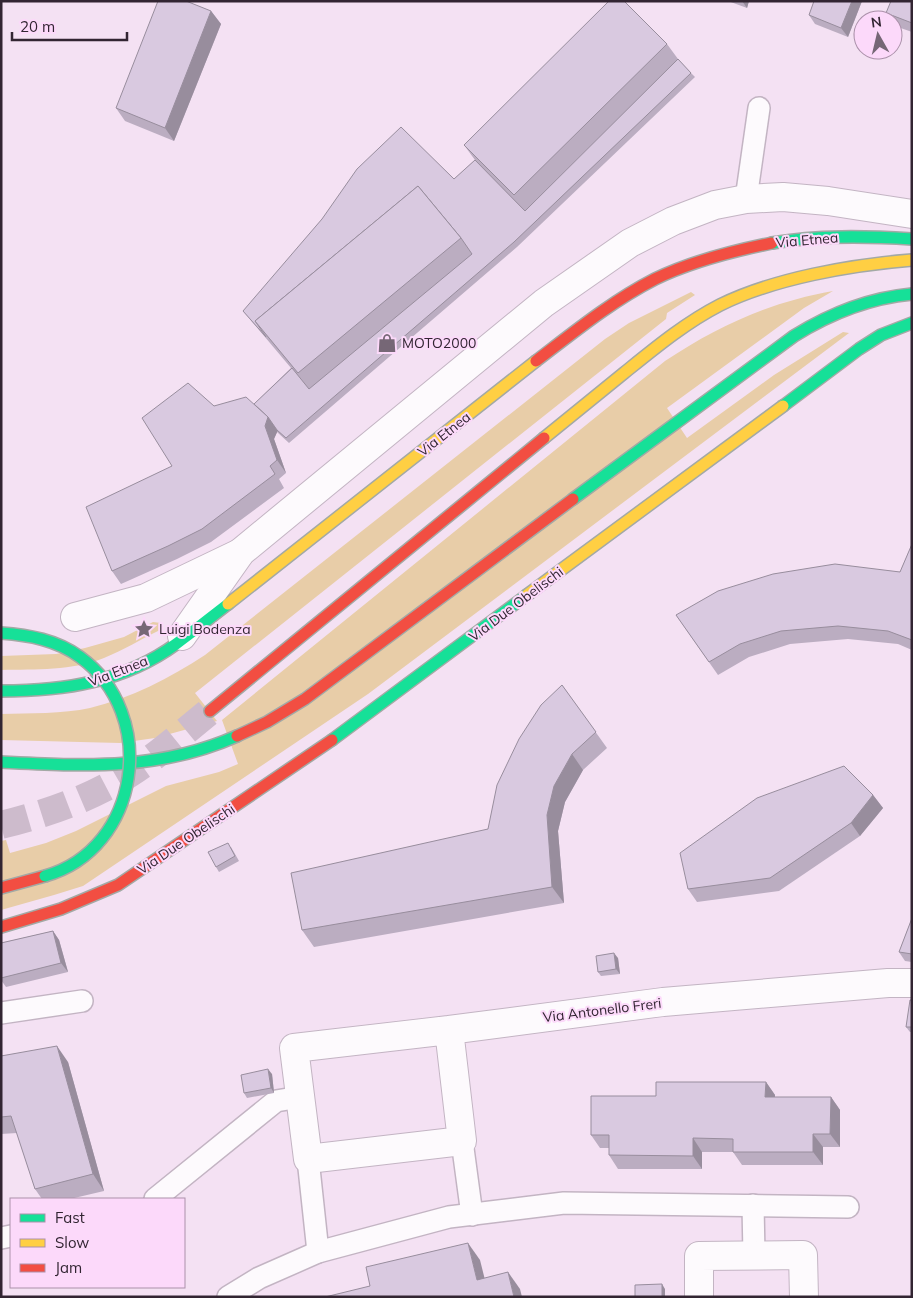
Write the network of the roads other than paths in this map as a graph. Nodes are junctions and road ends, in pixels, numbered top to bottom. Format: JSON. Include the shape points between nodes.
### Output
{"nodes":[{"id":1,"x":759,"y":108,"type":"dead end"},
{"id":2,"x":746,"y":199,"type":"junction"},
{"id":3,"x":912,"y":214,"type":"edge"},
{"id":4,"x":912,"y":239,"type":"edge"},
{"id":5,"x":912,"y":260,"type":"edge"},
{"id":6,"x":912,"y":294,"type":"edge"},
{"id":7,"x":912,"y":324,"type":"edge"},
{"id":8,"x":241,"y":552,"type":"junction"},
{"id":9,"x":75,"y":617,"type":"dead end"},
{"id":10,"x":1,"y":633,"type":"edge"},
{"id":11,"x":176,"y":645,"type":"junction"},
{"id":12,"x":1,"y":691,"type":"edge"},
{"id":13,"x":210,"y":710,"type":"tunnel mouth"},
{"id":14,"x":1,"y":762,"type":"edge"},
{"id":15,"x":1,"y":888,"type":"edge"},
{"id":16,"x":1,"y":927,"type":"edge"},
{"id":17,"x":912,"y":983,"type":"edge"},
{"id":18,"x":82,"y":1001,"type":"dead end"},
{"id":19,"x":1,"y":1013,"type":"edge"},
{"id":20,"x":449,"y":1030,"type":"junction"},
{"id":21,"x":300,"y":1097,"type":"junction"},
{"id":22,"x":462,"y":1141,"type":"junction"},
{"id":23,"x":308,"y":1159,"type":"junction"},
{"id":24,"x":156,"y":1198,"type":"edge"},
{"id":25,"x":753,"y":1205,"type":"junction"},
{"id":26,"x":848,"y":1207,"type":"dead end"},
{"id":27,"x":472,"y":1215,"type":"junction"},
{"id":28,"x":318,"y":1252,"type":"junction"},
{"id":29,"x":754,"y":1255,"type":"junction"},
{"id":30,"x":228,"y":1297,"type":"edge"},
{"id":31,"x":699,"y":1297,"type":"edge"},
{"id":32,"x":804,"y":1297,"type":"edge"}],
"edges":[{"from":1,"to":2,"type":"lane"},
{"from":2,"to":3,"type":"street","via":[[783,196]]},
{"from":2,"to":8,"type":"street","via":[[715,205],[630,243],[544,304]]},
{"from":4,"to":11,"type":"main road","name":"Via Etnea","via":[[828,237],[755,246],[668,273],[626,295],[585,323]]},
{"from":5,"to":13,"type":"main road","via":[[883,262],[794,279],[756,290],[698,317],[661,343]]},
{"from":6,"to":14,"type":"main road","via":[[874,298],[854,304],[809,326],[778,346],[305,698],[265,723],[231,740],[173,758],[140,763]]},
{"from":7,"to":16,"type":"main road","name":"Via Due Obelischi","via":[[881,335],[859,350],[309,757],[118,884],[90,900]]},
{"from":8,"to":9,"type":"street","via":[[146,598]]},
{"from":8,"to":11,"type":"street"},
{"from":10,"to":15,"type":"main road","bridge":true,"via":[[23,634],[52,642],[95,670],[123,714],[131,756],[130,779],[104,838],[65,869]]},
{"from":11,"to":12,"type":"main road","name":"Via Etnea","via":[[131,669],[98,681],[71,687]]},
{"from":17,"to":20,"type":"street","name":"Via Antonello Freri","via":[[663,1002]]},
{"from":18,"to":19,"type":"lane"},
{"from":20,"to":21,"type":"street","name":"Via Antonello Freri","via":[[294,1048]]},
{"from":20,"to":22,"type":"street"},
{"from":21,"to":23,"type":"street"},
{"from":21,"to":24,"type":"lane","via":[[276,1101]]},
{"from":22,"to":23,"type":"street"},
{"from":22,"to":27,"type":"lane"},
{"from":23,"to":28,"type":"lane"},
{"from":25,"to":26,"type":"lane"},
{"from":25,"to":27,"type":"lane","via":[[564,1203]]},
{"from":25,"to":29,"type":"lane"},
{"from":27,"to":28,"type":"lane","via":[[449,1217]]},
{"from":28,"to":30,"type":"lane","via":[[259,1278]]},
{"from":29,"to":31,"type":"street","via":[[699,1256]]},
{"from":29,"to":32,"type":"street","via":[[803,1255]]}]}
